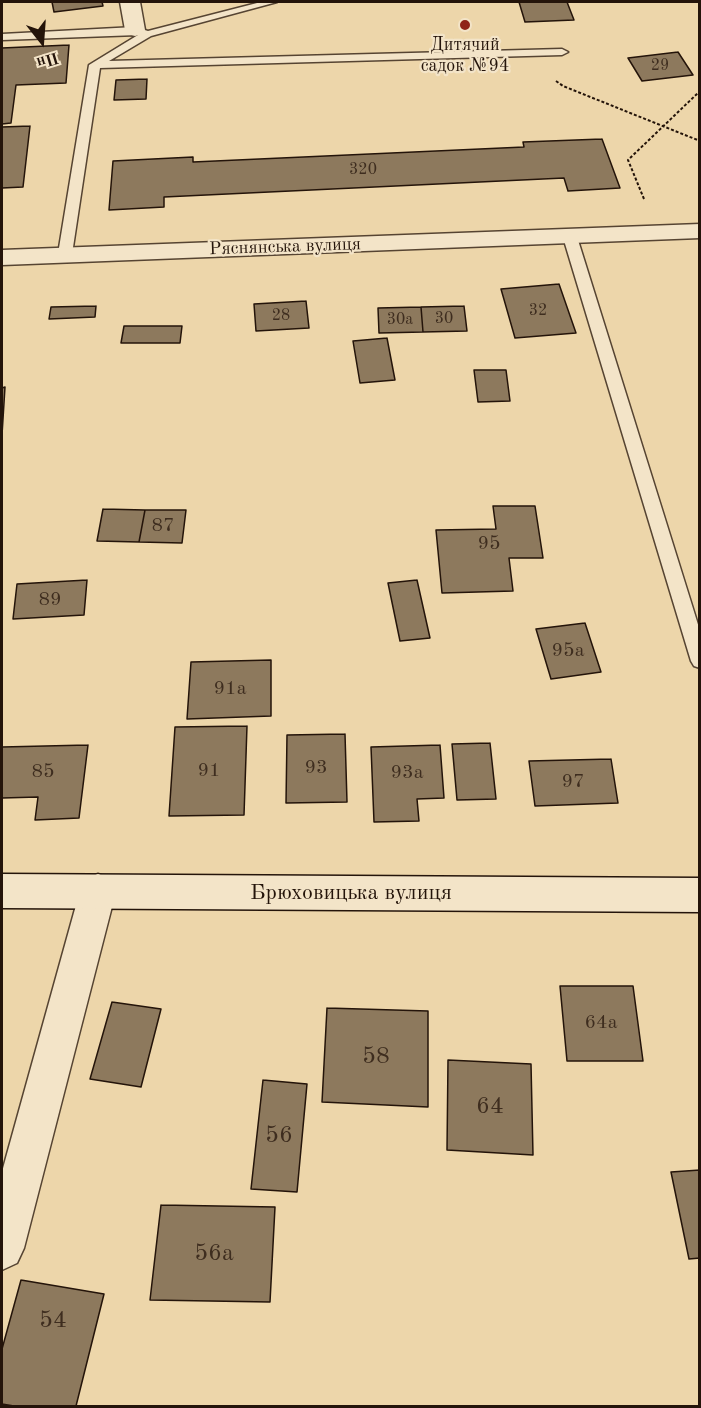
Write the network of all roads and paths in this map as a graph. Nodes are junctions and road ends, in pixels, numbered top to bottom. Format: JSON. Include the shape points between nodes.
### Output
{"nodes":[{"id":1,"x":130,"y":2,"type":"edge"},
{"id":2,"x":272,"y":2,"type":"edge"},
{"id":3,"x":141,"y":32,"type":"junction"},
{"id":4,"x":2,"y":37,"type":"edge"},
{"id":5,"x":562,"y":52,"type":"dead end"},
{"id":6,"x":524,"y":53,"type":"junction"},
{"id":7,"x":95,"y":65,"type":"junction"},
{"id":8,"x":699,"y":91,"type":"edge"},
{"id":9,"x":665,"y":127,"type":"junction"},
{"id":10,"x":699,"y":141,"type":"edge"},
{"id":11,"x":644,"y":199,"type":"dead end"},
{"id":12,"x":699,"y":231,"type":"edge"},
{"id":13,"x":570,"y":237,"type":"junction"},
{"id":14,"x":65,"y":254,"type":"junction"},
{"id":15,"x":2,"y":258,"type":"edge"},
{"id":16,"x":699,"y":661,"type":"edge"},
{"id":17,"x":2,"y":891,"type":"edge"},
{"id":18,"x":98,"y":891,"type":"junction"},
{"id":19,"x":699,"y":896,"type":"edge"},
{"id":20,"x":2,"y":1248,"type":"edge"}],
"edges":[{"from":1,"to":3,"type":"street"},
{"from":2,"to":3,"type":"lane"},
{"from":3,"to":4,"type":"lane"},
{"from":3,"to":7,"type":"lane"},
{"from":5,"to":6,"type":"lane"},
{"from":6,"to":7,"type":"lane"},
{"from":6,"to":9,"type":"path","via":[[563,86]]},
{"from":7,"to":14,"type":"lane"},
{"from":8,"to":9,"type":"path"},
{"from":9,"to":10,"type":"path"},
{"from":9,"to":11,"type":"path","via":[[628,160]]},
{"from":12,"to":13,"type":"street","name":"Ряснянська вулиця"},
{"from":13,"to":14,"type":"street","name":"Ряснянська вулиця"},
{"from":13,"to":16,"type":"lane"},
{"from":14,"to":15,"type":"street","name":"Ряснянська вулиця"},
{"from":17,"to":18,"type":"street","name":"Брюховицька вулиця"},
{"from":18,"to":19,"type":"street","name":"Брюховицька вулиця"},
{"from":18,"to":20,"type":"street"}]}
